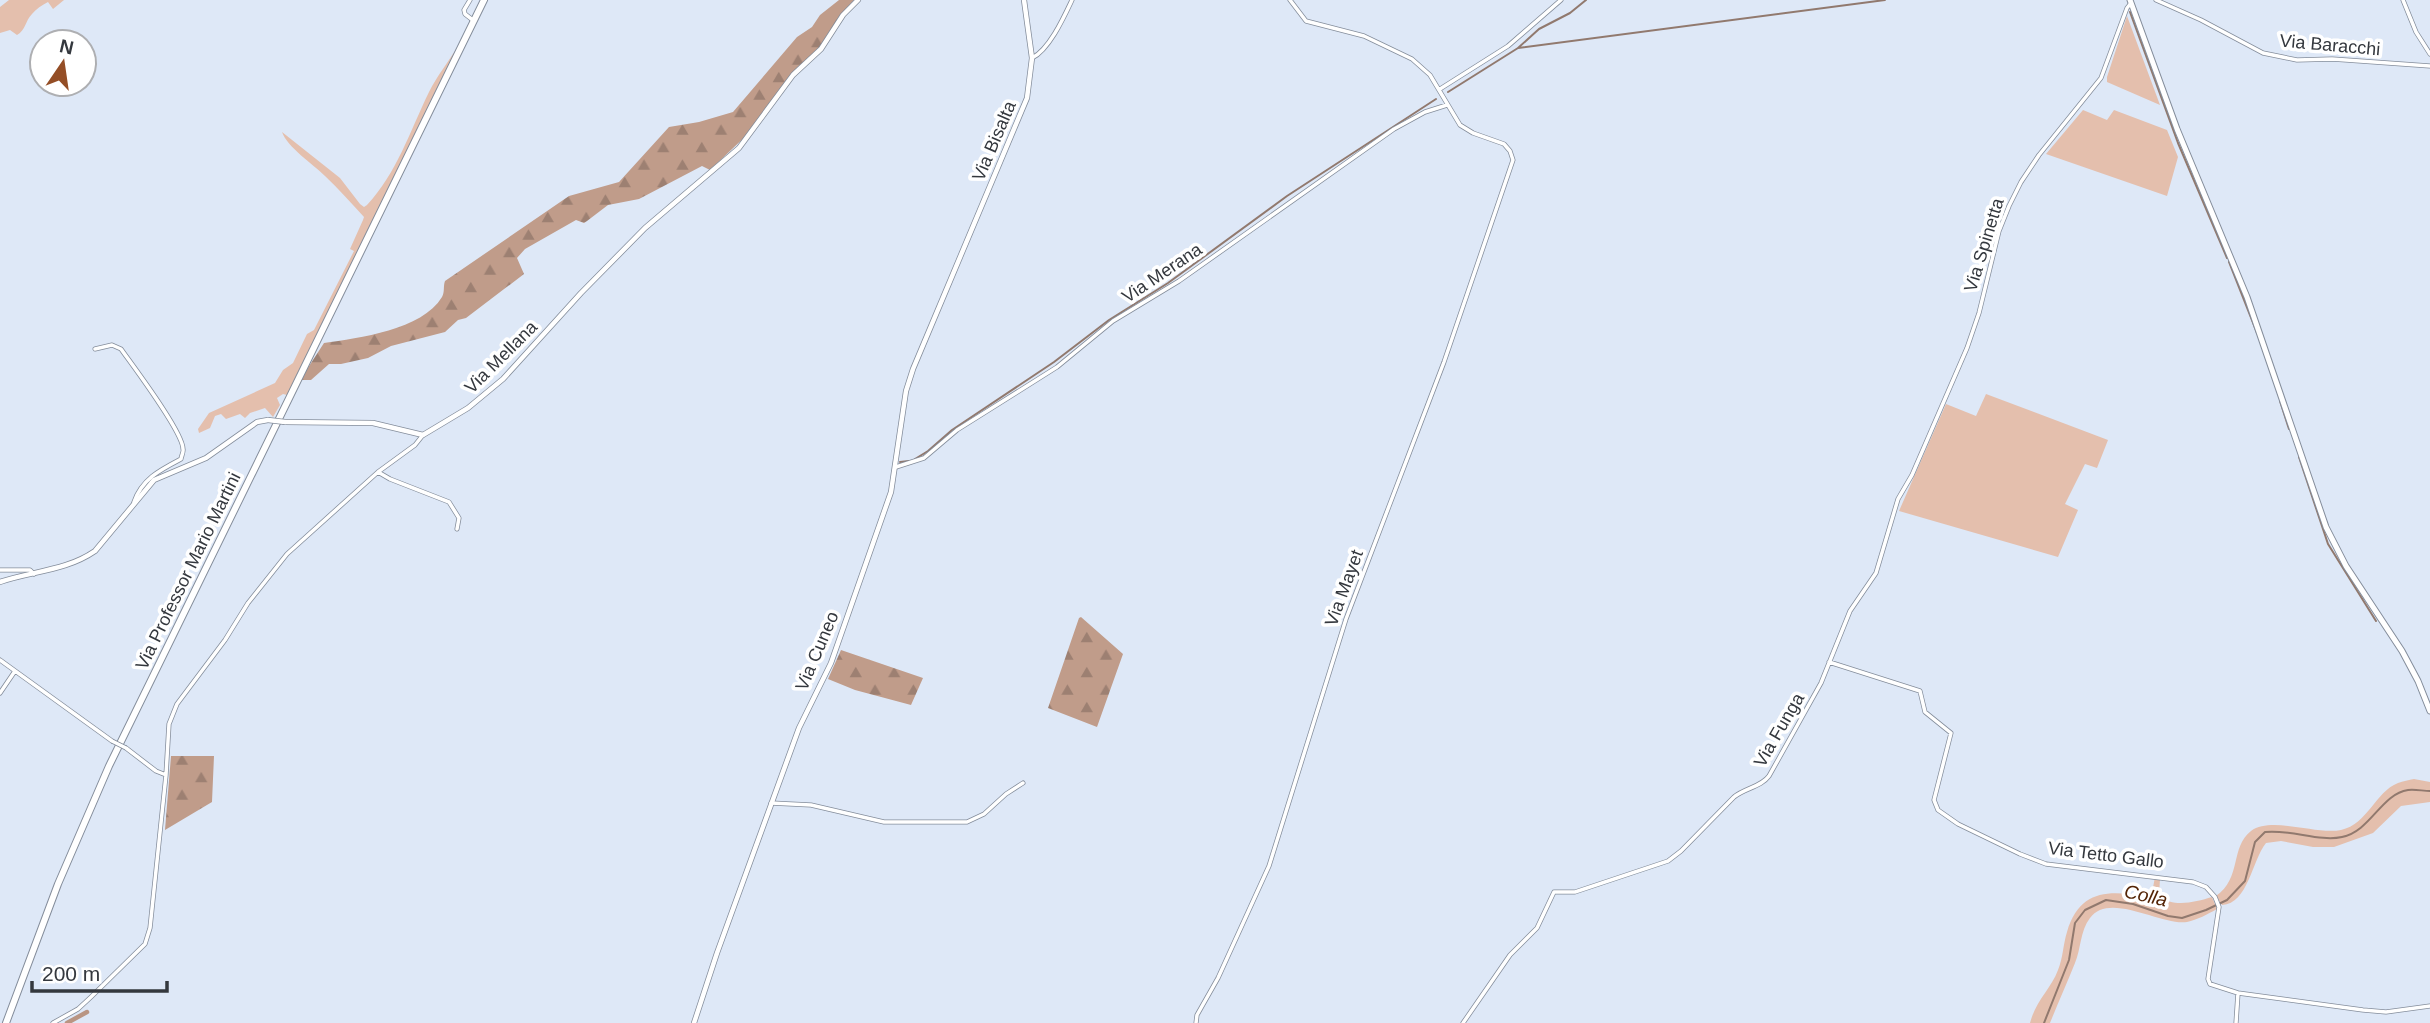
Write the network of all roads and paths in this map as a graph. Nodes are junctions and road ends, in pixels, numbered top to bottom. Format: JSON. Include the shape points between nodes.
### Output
{"nodes":[{"id":1,"x":470,"y":0,"type":"edge"},
{"id":2,"x":484,"y":0,"type":"edge"},
{"id":3,"x":858,"y":0,"type":"edge"},
{"id":4,"x":1024,"y":0,"type":"edge"},
{"id":5,"x":1072,"y":0,"type":"edge"},
{"id":6,"x":1290,"y":0,"type":"edge"},
{"id":7,"x":1561,"y":0,"type":"edge"},
{"id":8,"x":2155,"y":0,"type":"edge"},
{"id":9,"x":2403,"y":0,"type":"edge"},
{"id":10,"x":2130,"y":2,"type":"edge"},
{"id":11,"x":474,"y":21,"type":"junction"},
{"id":12,"x":2430,"y":54,"type":"edge"},
{"id":13,"x":1032,"y":58,"type":"junction"},
{"id":14,"x":2430,"y":66,"type":"edge"},
{"id":15,"x":1440,"y":89,"type":"junction"},
{"id":16,"x":1447,"y":105,"type":"junction"},
{"id":17,"x":947,"y":286,"type":"joint"},
{"id":18,"x":95,"y":349,"type":"dead end"},
{"id":19,"x":423,"y":435,"type":"junction"},
{"id":20,"x":1929,"y":436,"type":"joint"},
{"id":21,"x":896,"y":467,"type":"junction"},
{"id":22,"x":378,"y":472,"type":"junction"},
{"id":23,"x":132,"y":508,"type":"junction"},
{"id":24,"x":457,"y":529,"type":"dead end"},
{"id":25,"x":0,"y":570,"type":"edge"},
{"id":26,"x":35,"y":574,"type":"junction"},
{"id":27,"x":0,"y":582,"type":"edge"},
{"id":28,"x":0,"y":660,"type":"edge"},
{"id":29,"x":1829,"y":662,"type":"junction"},
{"id":30,"x":15,"y":671,"type":"junction"},
{"id":31,"x":0,"y":693,"type":"edge"},
{"id":32,"x":2430,"y":711,"type":"edge"},
{"id":33,"x":166,"y":775,"type":"junction"},
{"id":34,"x":1023,"y":783,"type":"dead end"},
{"id":35,"x":771,"y":803,"type":"junction"},
{"id":36,"x":2238,"y":993,"type":"junction"},
{"id":37,"x":2430,"y":1006,"type":"edge"},
{"id":38,"x":6,"y":1023,"type":"edge"},
{"id":39,"x":53,"y":1023,"type":"edge"},
{"id":40,"x":694,"y":1023,"type":"edge"},
{"id":41,"x":1196,"y":1023,"type":"edge"},
{"id":42,"x":1463,"y":1023,"type":"edge"},
{"id":43,"x":2236,"y":1023,"type":"edge"}],
"edges":[{"from":1,"to":11,"type":"street","via":[[464,10]]},
{"from":2,"to":11,"type":"main road","name":"Via Professor Mario Martini"},
{"from":3,"to":19,"type":"street","name":"Via Mellana","via":[[821,49],[793,75],[748,139],[645,228],[503,379]]},
{"from":4,"to":13,"type":"street","name":"Via Bisalta"},
{"from":5,"to":13,"type":"street","via":[[1062,21]]},
{"from":6,"to":15,"type":"street","via":[[1306,21],[1364,36],[1401,53],[1424,69]]},
{"from":7,"to":15,"type":"street","via":[[1508,46]]},
{"from":8,"to":14,"type":"street","name":"Via Baracchi","via":[[2263,53],[2297,60]]},
{"from":9,"to":12,"type":"street"},
{"from":10,"to":20,"type":"street","name":"Via Spinetta","via":[[2101,78],[2039,155],[2009,206],[1967,348]]},
{"from":10,"to":32,"type":"main road","name":"Via Spinetta","via":[[2240,278],[2330,534],[2402,651]]},
{"from":11,"to":38,"type":"main road","name":"Via Professor Mario Martini","via":[[109,766]]},
{"from":13,"to":17,"type":"street","name":"Via Bisalta","via":[[1027,98]]},
{"from":15,"to":16,"type":"street"},
{"from":16,"to":21,"type":"street","name":"Via Merana","via":[[1394,129],[1179,281],[1113,321],[1056,367],[957,430],[924,458]]},
{"from":16,"to":41,"type":"street","name":"Via Mayet","via":[[1460,125],[1504,144],[1513,160],[1444,362],[1346,619],[1269,866]]},
{"from":17,"to":21,"type":"street","name":"Via Cuneo","via":[[909,381]]},
{"from":18,"to":23,"type":"street","via":[[112,345],[121,349],[160,404],[184,450],[181,459],[143,484]]},
{"from":19,"to":22,"type":"street"},
{"from":19,"to":23,"type":"street","bridge":true,"via":[[373,423],[257,422],[206,457],[154,481]]},
{"from":20,"to":29,"type":"street","name":"Via Funga","via":[[1898,499],[1876,573],[1844,622]]},
{"from":21,"to":35,"type":"street","name":"Via Cuneo","via":[[831,663],[799,728]]},
{"from":22,"to":24,"type":"street","via":[[449,502],[458,518]]},
{"from":22,"to":33,"type":"street","via":[[287,554],[177,704],[169,723]]},
{"from":23,"to":26,"type":"street","via":[[88,556]]},
{"from":25,"to":26,"type":"street","via":[[30,569]]},
{"from":26,"to":27,"type":"street"},
{"from":28,"to":30,"type":"street"},
{"from":29,"to":36,"type":"street","name":"Via Tetto Gallo","via":[[1920,691],[1925,712],[1951,733],[1934,800],[1938,810],[1958,824],[2046,864],[2206,887],[2219,907],[2209,982]]},
{"from":29,"to":42,"type":"street","name":"Via Funga","via":[[1766,781],[1741,791],[1668,861],[1575,892],[1554,892],[1537,928],[1510,955]]},
{"from":30,"to":31,"type":"street"},
{"from":30,"to":33,"type":"street","bridge":true},
{"from":33,"to":39,"type":"street","via":[[145,944],[78,1009]]},
{"from":34,"to":35,"type":"street","via":[[967,822],[884,822],[811,805]]},
{"from":35,"to":40,"type":"street","name":"Via Cuneo"},
{"from":36,"to":37,"type":"street","via":[[2386,1012]]},
{"from":36,"to":43,"type":"street"}]}
